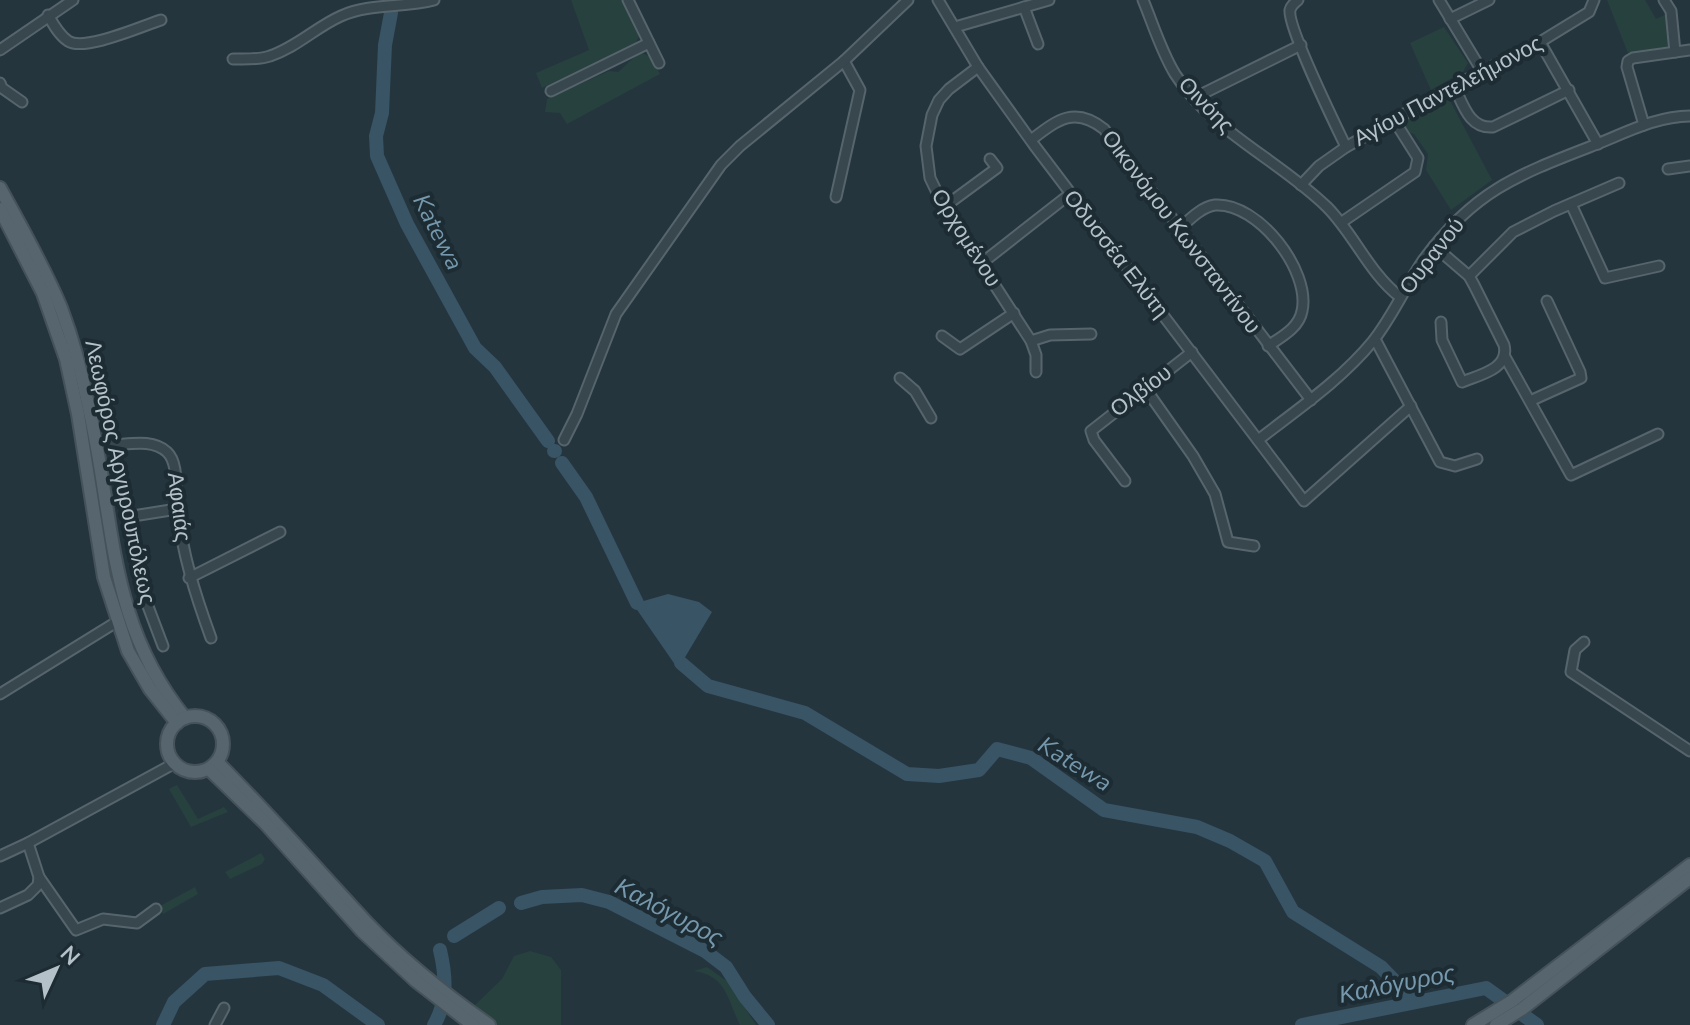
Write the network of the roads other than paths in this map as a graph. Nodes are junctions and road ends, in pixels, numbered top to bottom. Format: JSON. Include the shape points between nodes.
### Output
{"nodes":[{"id":1,"x":73,"y":0,"type":"edge"},
{"id":2,"x":434,"y":0,"type":"edge"},
{"id":3,"x":628,"y":0,"type":"edge"},
{"id":4,"x":908,"y":0,"type":"edge"},
{"id":5,"x":938,"y":0,"type":"edge"},
{"id":6,"x":1049,"y":0,"type":"edge"},
{"id":7,"x":1143,"y":0,"type":"edge"},
{"id":8,"x":1298,"y":0,"type":"edge"},
{"id":9,"x":1439,"y":0,"type":"edge"},
{"id":10,"x":1489,"y":0,"type":"edge"},
{"id":11,"x":1594,"y":0,"type":"edge"},
{"id":12,"x":1664,"y":0,"type":"edge"},
{"id":13,"x":410,"y":2,"type":"edge"},
{"id":14,"x":1024,"y":7,"type":"junction"},
{"id":15,"x":48,"y":15,"type":"junction"},
{"id":16,"x":1450,"y":19,"type":"junction"},
{"id":17,"x":161,"y":20,"type":"dead end"},
{"id":18,"x":955,"y":27,"type":"junction"},
{"id":19,"x":1540,"y":42,"type":"junction"},
{"id":20,"x":649,"y":43,"type":"junction"},
{"id":21,"x":1038,"y":44,"type":"dead end"},
{"id":22,"x":1301,"y":45,"type":"junction"},
{"id":23,"x":0,"y":50,"type":"edge"},
{"id":24,"x":1690,"y":50,"type":"edge"},
{"id":25,"x":1675,"y":52,"type":"junction"},
{"id":26,"x":233,"y":59,"type":"dead end"},
{"id":27,"x":844,"y":61,"type":"junction"},
{"id":28,"x":659,"y":63,"type":"dead end"},
{"id":29,"x":978,"y":67,"type":"junction"},
{"id":30,"x":1482,"y":71,"type":"junction"},
{"id":31,"x":0,"y":83,"type":"edge"},
{"id":32,"x":1454,"y":86,"type":"junction"},
{"id":33,"x":1569,"y":90,"type":"junction"},
{"id":34,"x":551,"y":91,"type":"dead end"},
{"id":35,"x":1194,"y":98,"type":"junction"},
{"id":36,"x":22,"y":102,"type":"dead end"},
{"id":37,"x":1690,"y":116,"type":"edge"},
{"id":38,"x":1394,"y":120,"type":"junction"},
{"id":39,"x":1644,"y":125,"type":"junction"},
{"id":40,"x":1031,"y":140,"type":"junction"},
{"id":41,"x":1598,"y":144,"type":"junction"},
{"id":42,"x":1346,"y":147,"type":"junction"},
{"id":43,"x":990,"y":159,"type":"dead end"},
{"id":44,"x":1690,"y":166,"type":"edge"},
{"id":45,"x":1668,"y":169,"type":"dead end"},
{"id":46,"x":1619,"y":183,"type":"dead end"},
{"id":47,"x":1301,"y":185,"type":"junction"},
{"id":48,"x":0,"y":188,"type":"edge"},
{"id":49,"x":1070,"y":194,"type":"junction"},
{"id":50,"x":836,"y":197,"type":"dead end"},
{"id":51,"x":1571,"y":204,"type":"junction"},
{"id":52,"x":944,"y":207,"type":"junction"},
{"id":53,"x":0,"y":209,"type":"edge"},
{"id":54,"x":1342,"y":222,"type":"junction"},
{"id":55,"x":1179,"y":229,"type":"junction"},
{"id":56,"x":1434,"y":246,"type":"junction"},
{"id":57,"x":982,"y":263,"type":"junction"},
{"id":58,"x":1659,"y":266,"type":"dead end"},
{"id":59,"x":1469,"y":276,"type":"junction"},
{"id":60,"x":1400,"y":297,"type":"junction"},
{"id":61,"x":1547,"y":301,"type":"dead end"},
{"id":62,"x":1014,"y":313,"type":"junction"},
{"id":63,"x":1441,"y":322,"type":"dead end"},
{"id":64,"x":1076,"y":334,"type":"junction"},
{"id":65,"x":1091,"y":334,"type":"dead end"},
{"id":66,"x":942,"y":336,"type":"dead end"},
{"id":67,"x":1375,"y":339,"type":"junction"},
{"id":68,"x":1031,"y":341,"type":"junction"},
{"id":69,"x":1076,"y":346,"type":"dead end"},
{"id":70,"x":1268,"y":346,"type":"junction"},
{"id":71,"x":1192,"y":352,"type":"junction"},
{"id":72,"x":1505,"y":357,"type":"junction"},
{"id":73,"x":1036,"y":372,"type":"dead end"},
{"id":74,"x":900,"y":378,"type":"dead end"},
{"id":75,"x":1145,"y":388,"type":"junction"},
{"id":76,"x":1311,"y":400,"type":"junction"},
{"id":77,"x":1530,"y":401,"type":"junction"},
{"id":78,"x":1411,"y":406,"type":"junction"},
{"id":79,"x":931,"y":418,"type":"dead end"},
{"id":80,"x":102,"y":426,"type":"dead end"},
{"id":81,"x":1658,"y":434,"type":"dead end"},
{"id":82,"x":564,"y":440,"type":"dead end"},
{"id":83,"x":1258,"y":440,"type":"junction"},
{"id":84,"x":1477,"y":459,"type":"dead end"},
{"id":85,"x":1125,"y":481,"type":"dead end"},
{"id":86,"x":177,"y":509,"type":"junction"},
{"id":87,"x":280,"y":532,"type":"dead end"},
{"id":88,"x":1254,"y":546,"type":"dead end"},
{"id":89,"x":189,"y":578,"type":"junction"},
{"id":90,"x":118,"y":621,"type":"junction"},
{"id":91,"x":211,"y":638,"type":"dead end"},
{"id":92,"x":1584,"y":642,"type":"dead end"},
{"id":93,"x":163,"y":646,"type":"dead end"},
{"id":94,"x":0,"y":694,"type":"edge"},
{"id":95,"x":181,"y":721,"type":"junction"},
{"id":96,"x":1690,"y":751,"type":"edge"},
{"id":97,"x":175,"y":763,"type":"junction"},
{"id":98,"x":213,"y":765,"type":"junction"},
{"id":99,"x":28,"y":843,"type":"junction"},
{"id":100,"x":0,"y":856,"type":"edge"},
{"id":101,"x":1690,"y":865,"type":"edge"},
{"id":102,"x":39,"y":877,"type":"junction"},
{"id":103,"x":1690,"y":878,"type":"edge"},
{"id":104,"x":0,"y":908,"type":"edge"},
{"id":105,"x":156,"y":909,"type":"dead end"},
{"id":106,"x":224,"y":1008,"type":"dead end"},
{"id":107,"x":1513,"y":1008,"type":"junction"},
{"id":108,"x":473,"y":1020,"type":"edge"},
{"id":109,"x":215,"y":1025,"type":"edge"},
{"id":110,"x":489,"y":1025,"type":"edge"},
{"id":111,"x":1473,"y":1025,"type":"edge"},
{"id":112,"x":1496,"y":1025,"type":"edge"}],
"edges":[{"from":1,"to":15,"type":"street"},
{"from":2,"to":13,"type":"street"},
{"from":3,"to":20,"type":"street"},
{"from":4,"to":27,"type":"street"},
{"from":5,"to":18,"type":"street","name":"Οδυσσέα Ελύτη"},
{"from":6,"to":14,"type":"street"},
{"from":7,"to":35,"type":"street","name":"Οινόης","via":[[1168,62]]},
{"from":8,"to":22,"type":"street","via":[[1290,15]]},
{"from":9,"to":16,"type":"street"},
{"from":10,"to":16,"type":"street"},
{"from":11,"to":19,"type":"street","name":"Αγίου Παντελεήμονος","via":[[1589,12]]},
{"from":12,"to":25,"type":"street","via":[[1671,11]]},
{"from":13,"to":26,"type":"street","via":[[341,16],[268,58]]},
{"from":14,"to":18,"type":"street"},
{"from":14,"to":21,"type":"street"},
{"from":15,"to":17,"type":"street","via":[[70,43],[86,44]]},
{"from":15,"to":23,"type":"street"},
{"from":16,"to":30,"type":"street"},
{"from":18,"to":29,"type":"street","name":"Οδυσσέα Ελύτη"},
{"from":19,"to":30,"type":"street","name":"Αγίου Παντελεήμονος"},
{"from":19,"to":33,"type":"street"},
{"from":20,"to":28,"type":"street"},
{"from":20,"to":34,"type":"street"},
{"from":22,"to":35,"type":"street"},
{"from":22,"to":42,"type":"street"},
{"from":24,"to":25,"type":"street"},
{"from":25,"to":39,"type":"street","via":[[1628,61]]},
{"from":27,"to":50,"type":"street","via":[[860,90]]},
{"from":27,"to":82,"type":"street","via":[[721,165],[616,314]]},
{"from":29,"to":40,"type":"street","name":"Οδυσσέα Ελύτη"},
{"from":29,"to":52,"type":"street","name":"Ορχομένου","via":[[939,100],[927,131],[930,178]]},
{"from":30,"to":32,"type":"street","name":"Αγίου Παντελεήμονος"},
{"from":31,"to":36,"type":"street"},
{"from":32,"to":33,"type":"street","via":[[1468,116],[1486,128]]},
{"from":32,"to":38,"type":"street","name":"Αγίου Παντελεήμονος"},
{"from":33,"to":41,"type":"street"},
{"from":35,"to":47,"type":"street","name":"Οινόης","via":[[1228,131]]},
{"from":37,"to":39,"type":"street","name":"Ουρανού"},
{"from":38,"to":42,"type":"street","name":"Αγίου Παντελεήμονος"},
{"from":38,"to":54,"type":"street","via":[[1418,158],[1415,172]]},
{"from":39,"to":41,"type":"street","name":"Ουρανού"},
{"from":40,"to":49,"type":"street","name":"Οδυσσέα Ελύτη"},
{"from":40,"to":55,"type":"street","name":"Οικονόμου Κωνσταντίνου","via":[[1064,118],[1082,117],[1098,125]]},
{"from":41,"to":56,"type":"street","name":"Ουρανού","via":[[1496,188]]},
{"from":42,"to":47,"type":"street","name":"Αγίου Παντελεήμονος"},
{"from":43,"to":52,"type":"street","via":[[997,168]]},
{"from":44,"to":45,"type":"street"},
{"from":46,"to":51,"type":"street"},
{"from":47,"to":54,"type":"street","name":"Οινόης"},
{"from":48,"to":95,"type":"main road","name":"Λεωφόρος Αργυρουπόλεως","via":[[43,269],[73,345],[90,410],[114,560],[144,655]]},
{"from":49,"to":57,"type":"street"},
{"from":49,"to":71,"type":"street","name":"Οδυσσέα Ελύτη"},
{"from":51,"to":58,"type":"street","via":[[1605,278]]},
{"from":51,"to":59,"type":"street","via":[[1513,232]]},
{"from":52,"to":57,"type":"street","name":"Ορχομένου"},
{"from":53,"to":90,"type":"main road","name":"Λεωφόρος Αργυρουπόλεως","via":[[43,293],[66,359],[104,577]]},
{"from":54,"to":60,"type":"street","name":"Οινόης","via":[[1382,281]]},
{"from":55,"to":70,"type":"street","name":"Οικονόμου Κωνσταντίνου"},
{"from":55,"to":70,"type":"street","via":[[1215,205],[1234,208],[1272,233],[1301,285],[1303,311],[1295,327]]},
{"from":56,"to":59,"type":"street"},
{"from":56,"to":60,"type":"street","name":"Ουρανού"},
{"from":57,"to":62,"type":"street","name":"Ορχομένου"},
{"from":59,"to":72,"type":"street"},
{"from":60,"to":67,"type":"street","name":"Ουρανού"},
{"from":61,"to":77,"type":"street","via":[[1581,378]]},
{"from":62,"to":66,"type":"street","via":[[960,349]]},
{"from":62,"to":68,"type":"street","name":"Ορχομένου"},
{"from":63,"to":72,"type":"street","via":[[1442,340],[1462,382],[1495,368]]},
{"from":64,"to":65,"type":"street"},
{"from":64,"to":68,"type":"street"},
{"from":64,"to":69,"type":"street"},
{"from":67,"to":76,"type":"street","name":"Ουρανού"},
{"from":67,"to":78,"type":"street"},
{"from":68,"to":73,"type":"street","name":"Ορχομένου"},
{"from":70,"to":76,"type":"street","name":"Οικονόμου Κωνσταντίνου"},
{"from":71,"to":75,"type":"street","name":"Ολβίου"},
{"from":71,"to":83,"type":"street","name":"Οδυσσέα Ελύτη"},
{"from":72,"to":77,"type":"street"},
{"from":74,"to":79,"type":"street"},
{"from":75,"to":85,"type":"street","name":"Ολβίου","via":[[1091,431]]},
{"from":75,"to":88,"type":"street","via":[[1215,494],[1228,542]]},
{"from":76,"to":83,"type":"street","name":"Ουρανού"},
{"from":77,"to":81,"type":"street","via":[[1571,475]]},
{"from":78,"to":83,"type":"street","name":"Οδυσσέα Ελύτη","via":[[1304,501]]},
{"from":78,"to":84,"type":"street","via":[[1440,462],[1455,466]]},
{"from":80,"to":86,"type":"street","name":"Αφαιάς","via":[[113,445],[151,443],[165,450],[173,459]]},
{"from":86,"to":89,"type":"street","name":"Αφαιάς"},
{"from":86,"to":93,"type":"street","via":[[133,516],[146,601]]},
{"from":87,"to":89,"type":"street"},
{"from":89,"to":91,"type":"street","name":"Αφαιάς"},
{"from":90,"to":94,"type":"street"},
{"from":90,"to":95,"type":"main road","name":"Λεωφόρος Αργυρουπόλεως","via":[[150,689]]},
{"from":92,"to":96,"type":"street","via":[[1575,650],[1571,672]]},
{"from":95,"to":97,"type":"main road","via":[[171,729],[167,744]]},
{"from":95,"to":98,"type":"main road","via":[[203,718],[218,728],[223,745]]},
{"from":97,"to":98,"type":"main road","via":[[192,772]]},
{"from":97,"to":99,"type":"street"},
{"from":98,"to":108,"type":"main road","via":[[362,931]]},
{"from":99,"to":100,"type":"street"},
{"from":99,"to":102,"type":"street"},
{"from":101,"to":107,"type":"main road"},
{"from":102,"to":104,"type":"street","via":[[28,895]]},
{"from":102,"to":105,"type":"street","via":[[76,930],[103,919],[137,923]]},
{"from":103,"to":107,"type":"main road"},
{"from":106,"to":109,"type":"street"},
{"from":107,"to":111,"type":"main road"},
{"from":107,"to":112,"type":"main road"},
{"from":108,"to":110,"type":"main road"}]}
